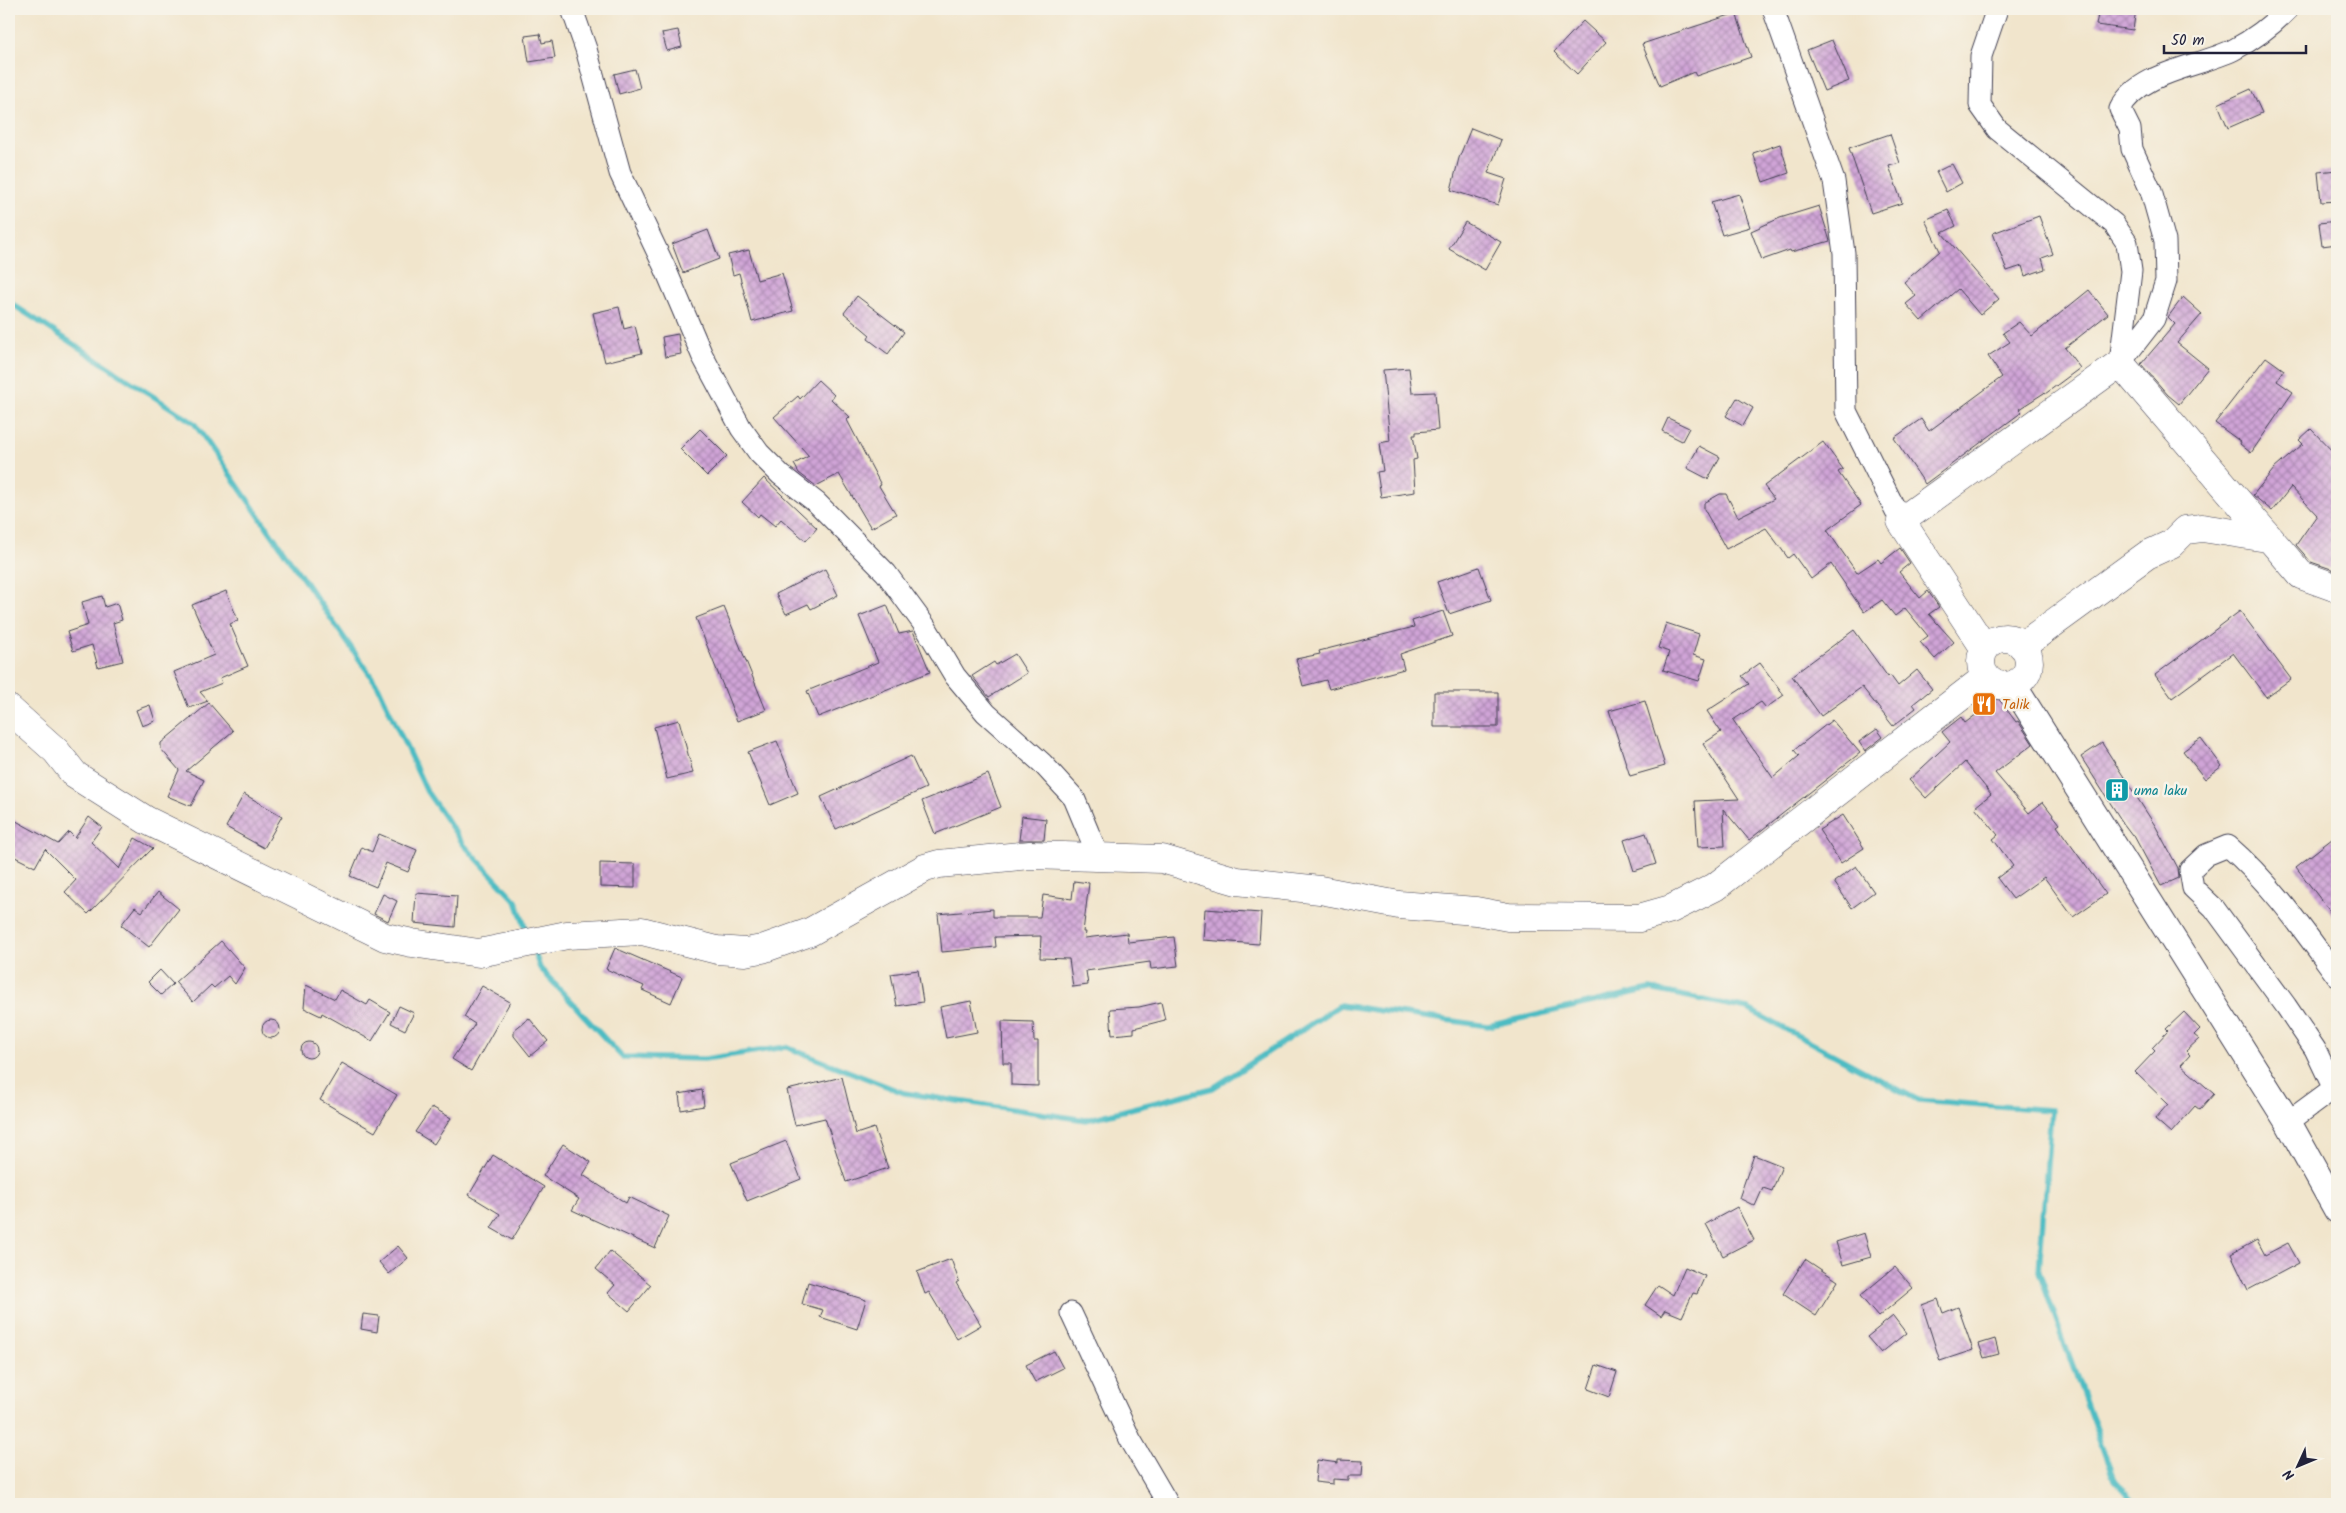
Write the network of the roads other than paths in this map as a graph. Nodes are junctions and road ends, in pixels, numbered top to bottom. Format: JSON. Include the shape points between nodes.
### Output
{"nodes":[{"id":1,"x":572,"y":9,"type":"edge"},
{"id":2,"x":1773,"y":9,"type":"edge"},
{"id":3,"x":1997,"y":9,"type":"edge"},
{"id":4,"x":2288,"y":9,"type":"edge"},
{"id":5,"x":2120,"y":363,"type":"junction"},
{"id":6,"x":1901,"y":521,"type":"junction"},
{"id":7,"x":2267,"y":538,"type":"junction"},
{"id":8,"x":2337,"y":588,"type":"edge"},
{"id":9,"x":2022,"y":646,"type":"junction"},
{"id":10,"x":1985,"y":649,"type":"junction"},
{"id":11,"x":1986,"y":677,"type":"junction"},
{"id":12,"x":2013,"y":685,"type":"junction"},
{"id":13,"x":9,"y":709,"type":"edge"},
{"id":14,"x":1099,"y":858,"type":"junction"},
{"id":15,"x":2337,"y":976,"type":"edge"},
{"id":16,"x":2336,"y":1087,"type":"edge"},
{"id":17,"x":2288,"y":1122,"type":"junction"},
{"id":18,"x":2337,"y":1210,"type":"edge"},
{"id":19,"x":1071,"y":1313,"type":"dead end"},
{"id":20,"x":1168,"y":1504,"type":"edge"}],
"edges":[{"from":1,"to":14,"type":"street","via":[[620,174],[666,268],[702,355],[741,428],[780,475],[817,503],[886,573],[926,626],[955,676],[1074,798]]},
{"from":2,"to":6,"type":"street","via":[[1834,181],[1844,253],[1846,411]]},
{"from":3,"to":5,"type":"street","via":[[1981,56],[1980,105],[1997,129],[2114,224],[2127,243],[2131,270]]},
{"from":4,"to":5,"type":"street","via":[[2268,29],[2244,44],[2146,82],[2126,98],[2120,109],[2130,129],[2132,149],[2151,191],[2165,242],[2166,280],[2154,319]]},
{"from":5,"to":6,"type":"main road"},
{"from":5,"to":7,"type":"main road"},
{"from":6,"to":10,"type":"main road"},
{"from":7,"to":8,"type":"main road","via":[[2301,575]]},
{"from":7,"to":9,"type":"main road","via":[[2202,528],[2185,530],[2171,544],[2147,555]]},
{"from":9,"to":10,"type":"main road","via":[[2007,639],[1991,643]]},
{"from":9,"to":12,"type":"main road","via":[[2029,663],[2021,680]]},
{"from":10,"to":11,"type":"main road","via":[[1981,663]]},
{"from":11,"to":12,"type":"main road","via":[[1998,685]]},
{"from":11,"to":14,"type":"main road","via":[[1715,887],[1678,906],[1639,918],[1508,917],[1399,905],[1320,890],[1237,881],[1162,859]]},
{"from":12,"to":17,"type":"street"},
{"from":13,"to":14,"type":"main road","via":[[56,751],[76,775],[146,820],[385,937],[479,953],[567,935],[642,931],[717,950],[754,950],[810,932],[925,868],[939,864],[1030,855]]},
{"from":15,"to":16,"type":"street","via":[[2248,863],[2228,846],[2206,855],[2190,870],[2193,888],[2214,908],[2286,1006]]},
{"from":16,"to":17,"type":"street"},
{"from":17,"to":18,"type":"street"},
{"from":19,"to":20,"type":"street","via":[[1130,1439]]}]}
